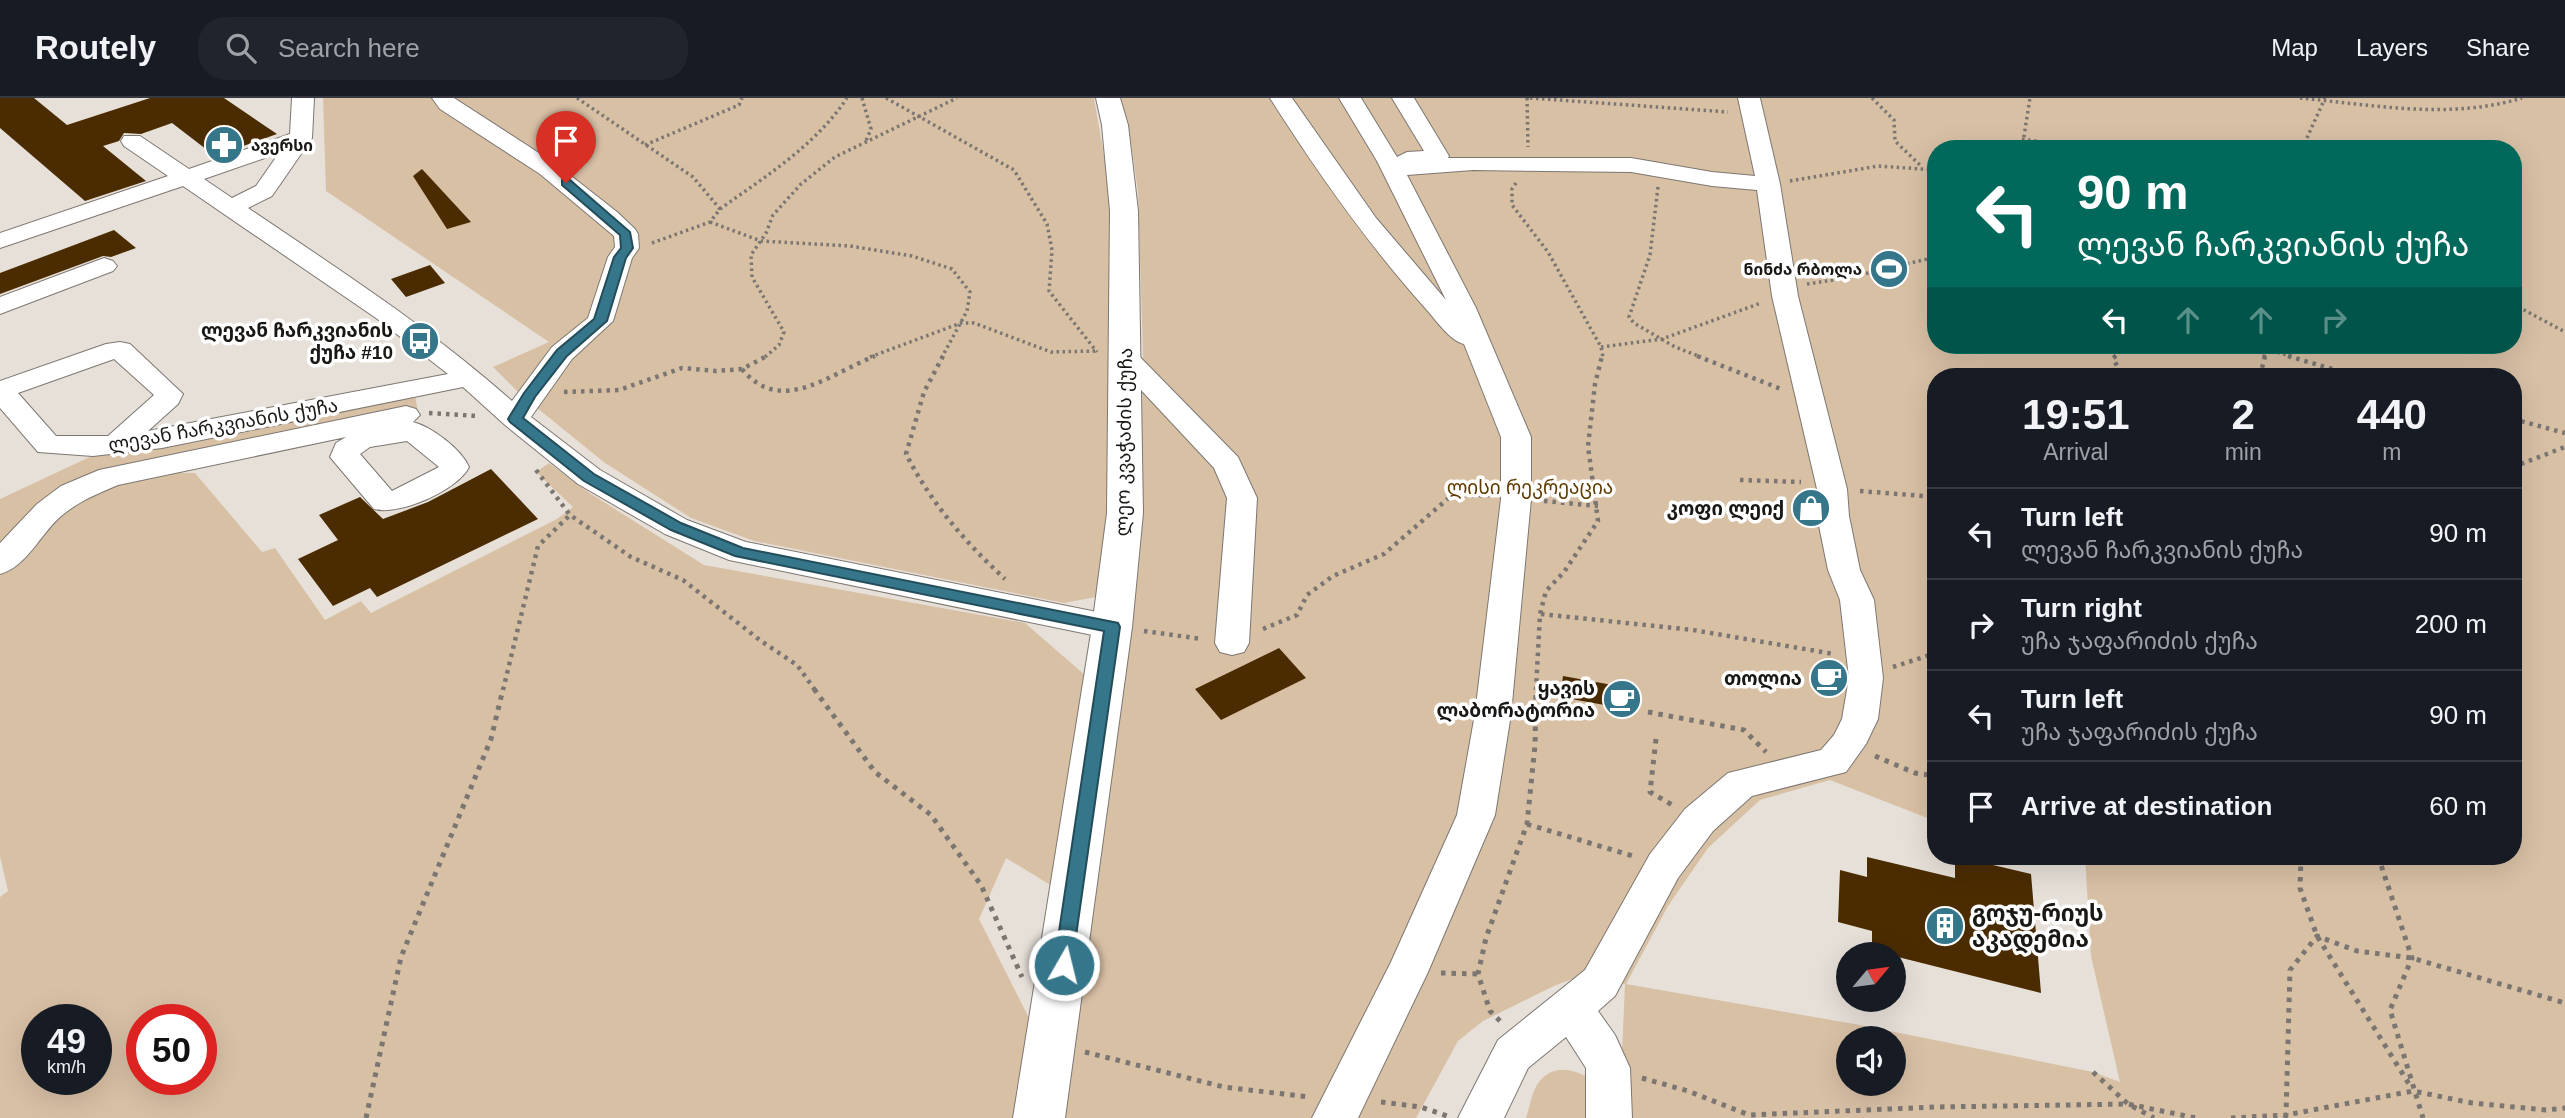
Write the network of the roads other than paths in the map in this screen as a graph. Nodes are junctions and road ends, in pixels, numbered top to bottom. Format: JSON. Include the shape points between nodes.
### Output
{"nodes":[{"id":1,"x":303,"y":98,"type":"edge"},
{"id":2,"x":443,"y":98,"type":"edge"},
{"id":3,"x":1108,"y":98,"type":"edge"},
{"id":4,"x":1281,"y":98,"type":"edge"},
{"id":5,"x":1350,"y":98,"type":"edge"},
{"id":6,"x":1402,"y":98,"type":"edge"},
{"id":7,"x":1750,"y":107,"type":"edge"},
{"id":8,"x":301,"y":138,"type":"junction"},
{"id":9,"x":132,"y":141,"type":"dead end"},
{"id":10,"x":1389,"y":165,"type":"junction"},
{"id":11,"x":185,"y":177,"type":"junction"},
{"id":12,"x":1769,"y":184,"type":"junction"},
{"id":13,"x":232,"y":207,"type":"junction"},
{"id":14,"x":0,"y":241,"type":"edge"},
{"id":15,"x":104,"y":266,"type":"dead end"},
{"id":16,"x":0,"y":306,"type":"edge"},
{"id":17,"x":1479,"y":349,"type":"junction"},
{"id":18,"x":1126,"y":359,"type":"junction"},
{"id":19,"x":469,"y":377,"type":"junction"},
{"id":20,"x":0,"y":390,"type":"edge"},
{"id":21,"x":522,"y":408,"type":"junction"},
{"id":22,"x":421,"y":410,"type":"junction"},
{"id":23,"x":117,"y":444,"type":"junction"},
{"id":24,"x":0,"y":563,"type":"edge"},
{"id":25,"x":1112,"y":627,"type":"junction"},
{"id":26,"x":1232,"y":643,"type":"road end"},
{"id":27,"x":1570,"y":1008,"type":"junction"},
{"id":28,"x":1340,"y":1108,"type":"edge"},
{"id":29,"x":1039,"y":1118,"type":"edge"},
{"id":30,"x":1480,"y":1118,"type":"edge"},
{"id":31,"x":1609,"y":1118,"type":"edge"}],
"edges":[{"from":1,"to":8,"type":"street"},
{"from":2,"to":21,"type":"street","via":[[548,169],[625,234],[627,248],[600,321],[562,353]]},
{"from":3,"to":18,"type":"main road","name":"ლეო კვაჭაძის ქუჩა","via":[[1122,184]]},
{"from":4,"to":17,"type":"street","via":[[1328,172],[1427,298]]},
{"from":5,"to":10,"type":"street"},
{"from":6,"to":10,"type":"street","via":[[1438,156]]},
{"from":7,"to":12,"type":"street"},
{"from":8,"to":11,"type":"street"},
{"from":8,"to":13,"type":"street","via":[[264,191]]},
{"from":9,"to":11,"type":"street"},
{"from":10,"to":12,"type":"street","via":[[1631,164]]},
{"from":10,"to":17,"type":"street"},
{"from":11,"to":13,"type":"street"},
{"from":11,"to":14,"type":"street"},
{"from":12,"to":27,"type":"street","via":[[1785,292],[1831,486],[1843,570],[1857,600],[1864,668],[1860,719],[1833,762],[1741,784],[1699,820],[1664,866],[1600,983]]},
{"from":13,"to":19,"type":"street"},
{"from":15,"to":16,"type":"street"},
{"from":17,"to":28,"type":"street","via":[[1516,437],[1500,497],[1493,714],[1476,815],[1407,972]]},
{"from":18,"to":25,"type":"main road","name":"ლეო კვაჭაძის ქუჩა","via":[[1125,513]]},
{"from":18,"to":26,"type":"street","via":[[1227,464],[1242,498]]},
{"from":19,"to":21,"type":"street"},
{"from":19,"to":22,"type":"street","name":"ლევან ჩარკვიანის ქუჩა"},
{"from":20,"to":23,"type":"street","name":"ლევან ჩარკვიანის ქუჩა","via":[[48,445]]},
{"from":20,"to":23,"type":"street","via":[[120,350],[169,394]]},
{"from":21,"to":25,"type":"street","via":[[589,477],[676,527],[740,552]]},
{"from":22,"to":23,"type":"street","name":"ლევან ჩარკვიანის ქუჩა"},
{"from":22,"to":24,"type":"street","via":[[110,477],[72,493],[48,511]]},
{"from":25,"to":29,"type":"main road","name":"ლეო კვაჭაძის ქუჩა"},
{"from":27,"to":30,"type":"street","via":[[1518,1049]]},
{"from":27,"to":31,"type":"street","via":[[1608,1068]]}]}
